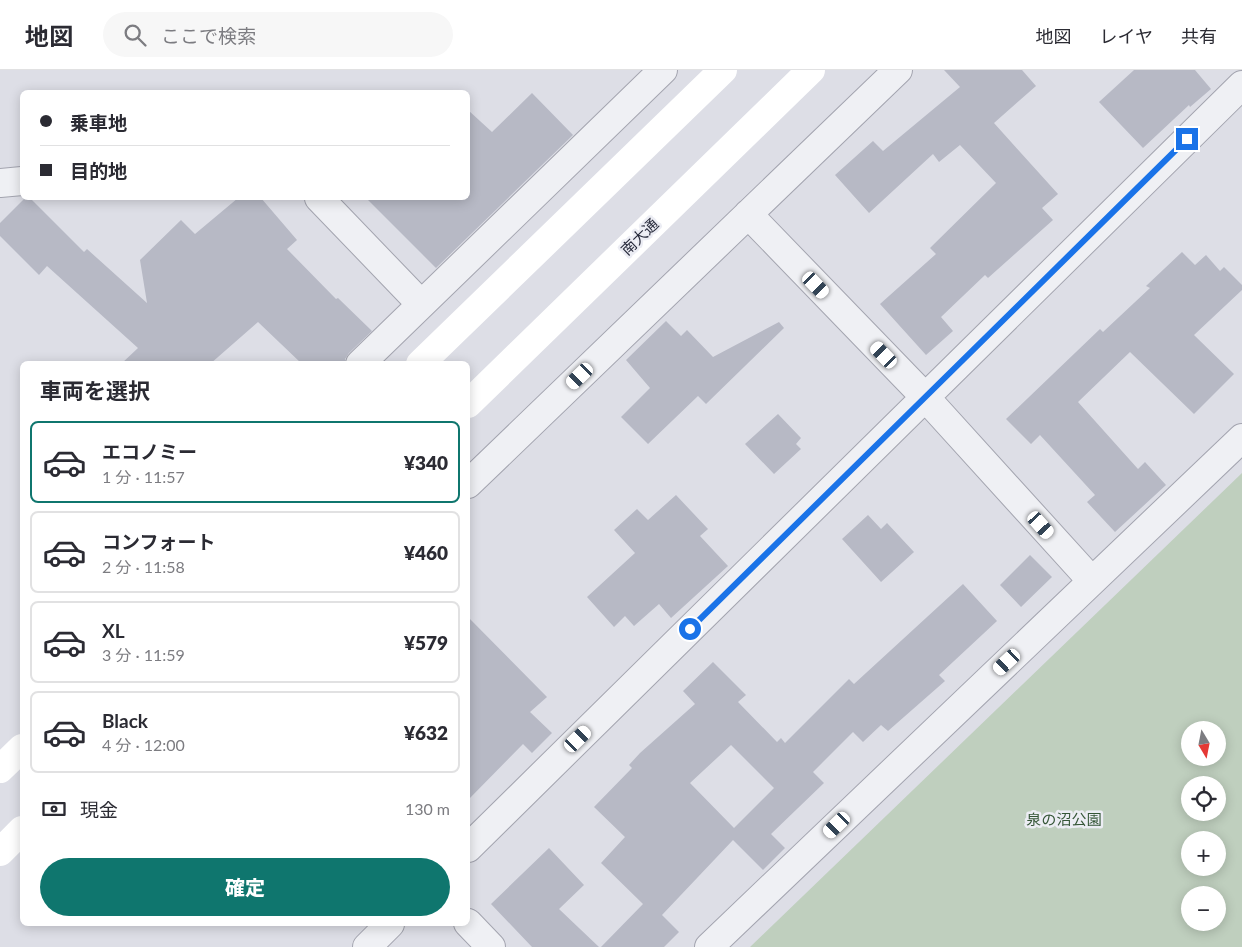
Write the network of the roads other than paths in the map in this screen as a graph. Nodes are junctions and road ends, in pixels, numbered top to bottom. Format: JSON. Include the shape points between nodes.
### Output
{"nodes":[{"id":1,"x":664,"y":70,"type":"edge"},
{"id":2,"x":723,"y":70,"type":"edge"},
{"id":3,"x":811,"y":70,"type":"edge"},
{"id":4,"x":898,"y":70,"type":"edge"},
{"id":5,"x":1242,"y":85,"type":"edge"},
{"id":6,"x":20,"y":181,"type":"edge"},
{"id":7,"x":0,"y":183,"type":"edge"},
{"id":8,"x":321,"y":200,"type":"edge"},
{"id":9,"x":748,"y":214,"type":"junction"},
{"id":10,"x":421,"y":304,"type":"junction"},
{"id":11,"x":363,"y":361,"type":"edge"},
{"id":12,"x":423,"y":361,"type":"edge"},
{"id":13,"x":925,"y":397,"type":"junction"},
{"id":14,"x":470,"y":402,"type":"edge"},
{"id":15,"x":1242,"y":438,"type":"edge"},
{"id":16,"x":470,"y":482,"type":"edge"},
{"id":17,"x":1092,"y":581,"type":"junction"},
{"id":18,"x":20,"y":750,"type":"edge"},
{"id":19,"x":0,"y":769,"type":"edge"},
{"id":20,"x":20,"y":832,"type":"edge"},
{"id":21,"x":470,"y":846,"type":"edge"},
{"id":22,"x":0,"y":852,"type":"edge"},
{"id":23,"x":470,"y":925,"type":"edge"},
{"id":24,"x":388,"y":926,"type":"edge"},
{"id":25,"x":367,"y":947,"type":"edge"},
{"id":26,"x":491,"y":947,"type":"edge"},
{"id":27,"x":709,"y":947,"type":"edge"}],
"edges":[{"from":1,"to":10,"type":"street"},
{"from":2,"to":12,"type":"main road"},
{"from":3,"to":14,"type":"main road","name":"南大通"},
{"from":4,"to":9,"type":"street"},
{"from":5,"to":13,"type":"street"},
{"from":6,"to":7,"type":"street"},
{"from":8,"to":10,"type":"street"},
{"from":9,"to":13,"type":"street"},
{"from":9,"to":16,"type":"street"},
{"from":10,"to":11,"type":"street"},
{"from":13,"to":17,"type":"street"},
{"from":13,"to":21,"type":"street"},
{"from":15,"to":17,"type":"street"},
{"from":17,"to":27,"type":"street"},
{"from":18,"to":19,"type":"main road"},
{"from":20,"to":22,"type":"main road"},
{"from":23,"to":26,"type":"street"},
{"from":24,"to":25,"type":"street"}]}
